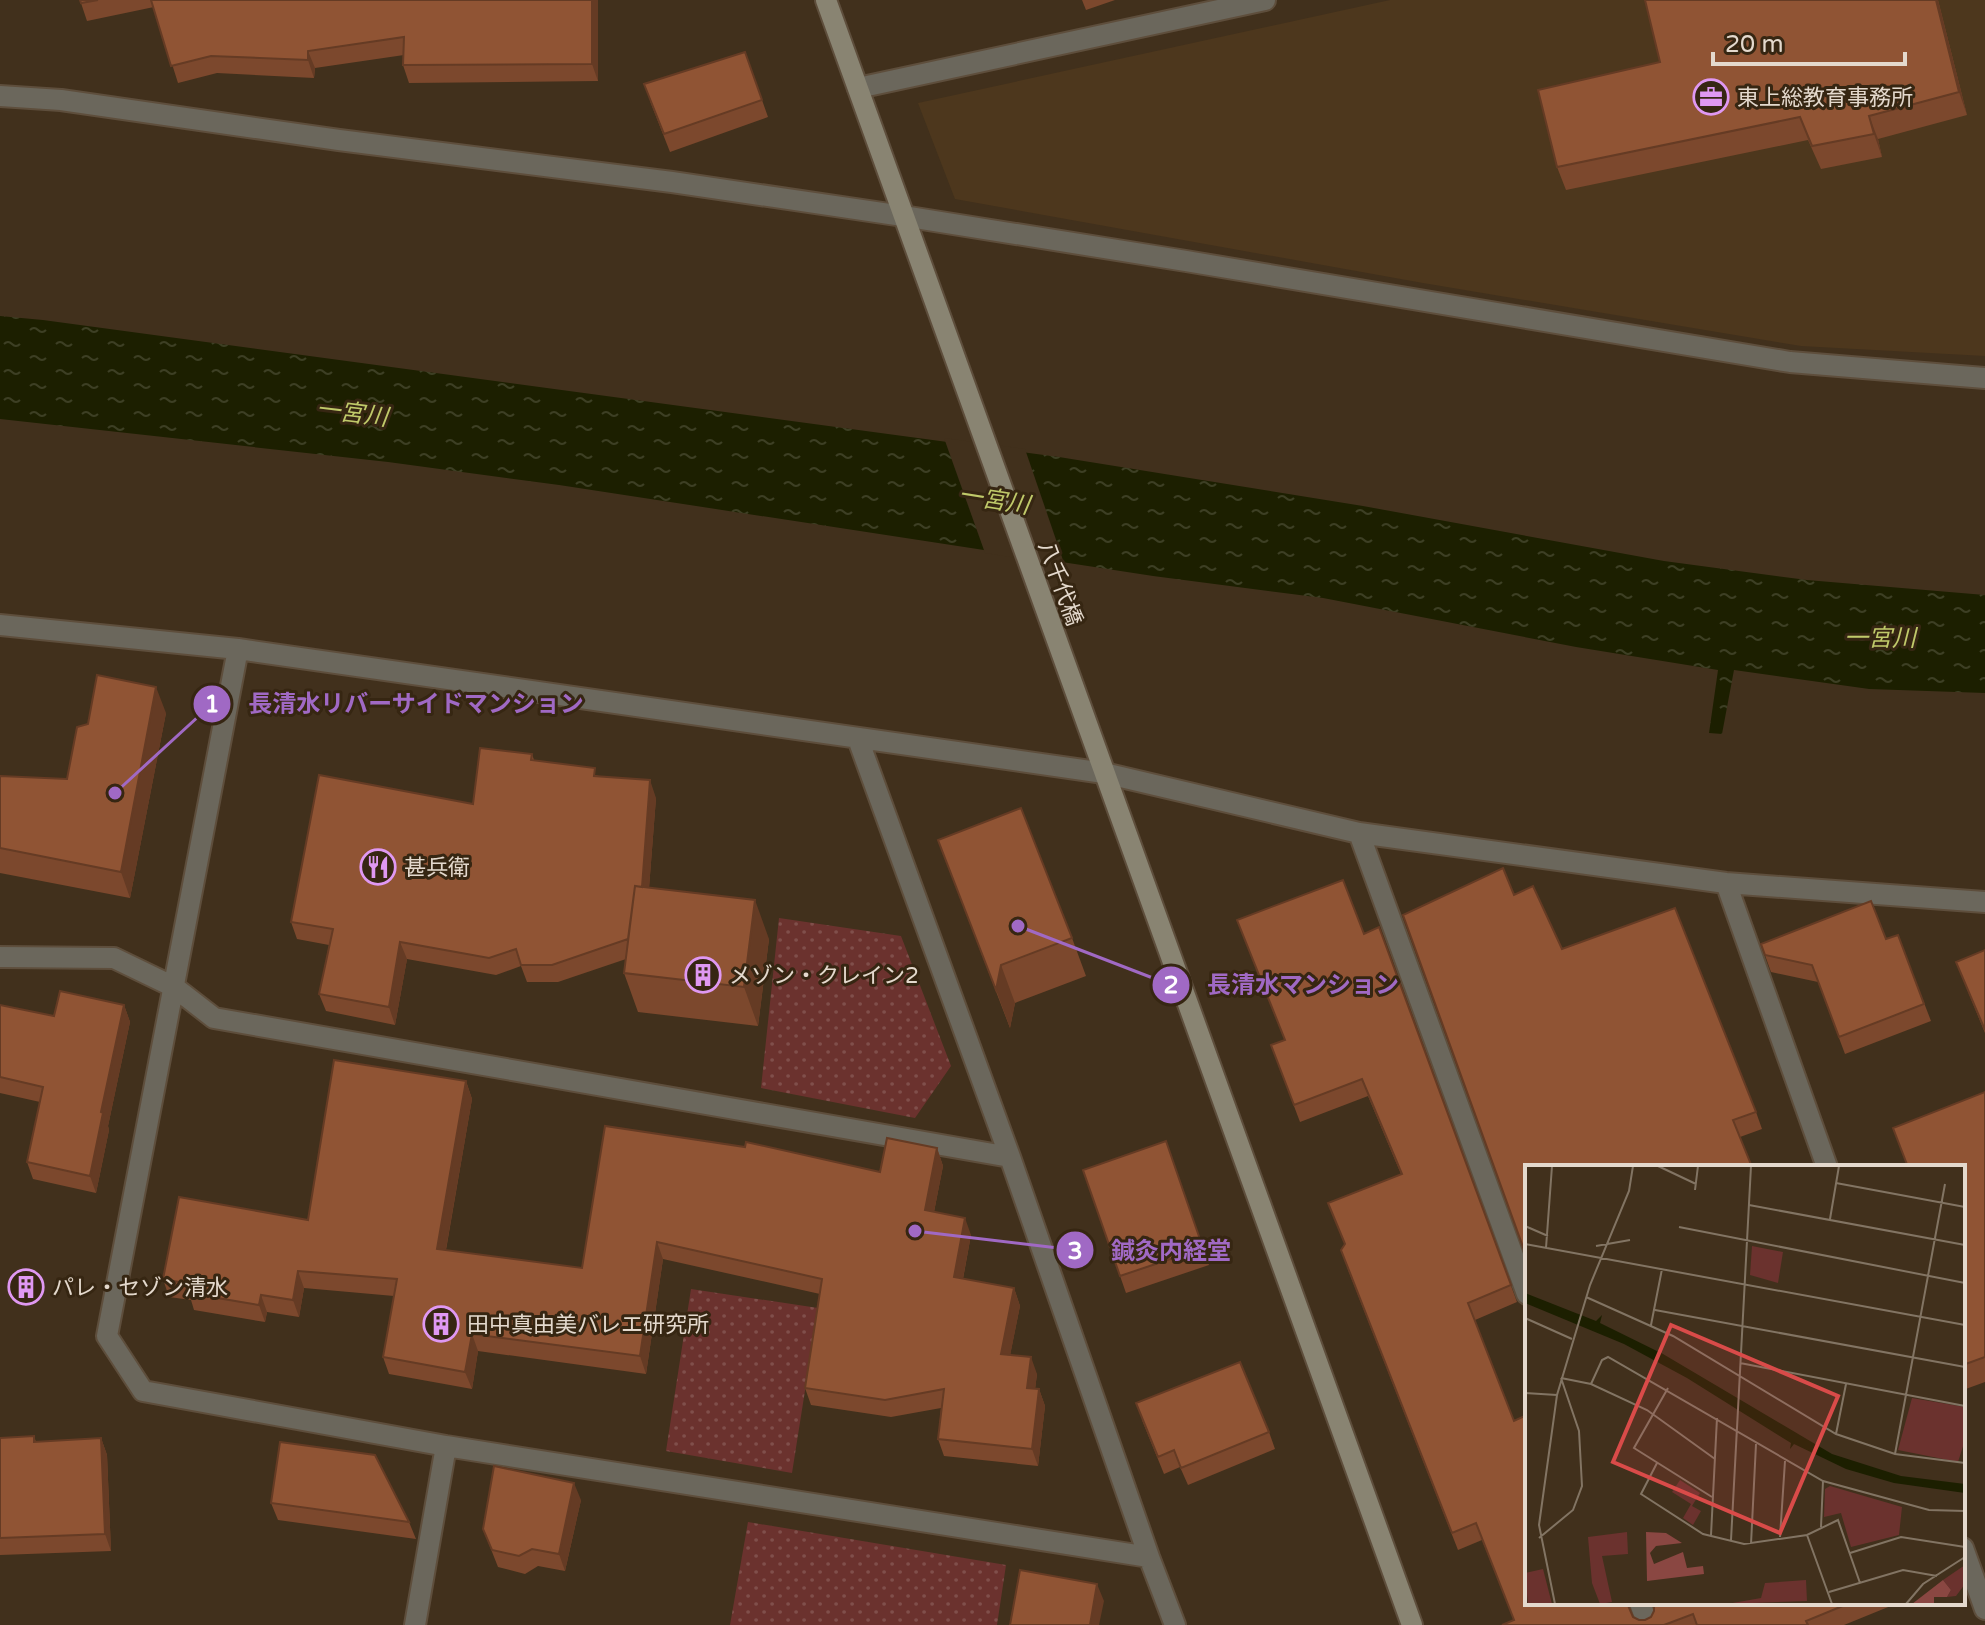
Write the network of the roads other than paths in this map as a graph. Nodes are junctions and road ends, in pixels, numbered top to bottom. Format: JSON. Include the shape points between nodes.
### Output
{"nodes":[{"id":1,"x":826,"y":0,"type":"edge"},
{"id":2,"x":1265,"y":0,"type":"edge"},
{"id":3,"x":858,"y":88,"type":"junction"},
{"id":4,"x":0,"y":96,"type":"edge"},
{"id":5,"x":903,"y":216,"type":"junction"},
{"id":6,"x":1985,"y":378,"type":"edge"},
{"id":7,"x":0,"y":625,"type":"edge"},
{"id":8,"x":238,"y":649,"type":"junction"},
{"id":9,"x":858,"y":739,"type":"junction"},
{"id":10,"x":1104,"y":773,"type":"junction"},
{"id":11,"x":1359,"y":833,"type":"junction"},
{"id":12,"x":1726,"y":883,"type":"junction"},
{"id":13,"x":1985,"y":902,"type":"edge"},
{"id":14,"x":0,"y":957,"type":"edge"},
{"id":15,"x":174,"y":987,"type":"junction"},
{"id":16,"x":1010,"y":1157,"type":"junction"},
{"id":17,"x":1826,"y":1165,"type":"edge"},
{"id":18,"x":1525,"y":1289,"type":"edge"},
{"id":19,"x":446,"y":1446,"type":"junction"},
{"id":20,"x":1965,"y":1554,"type":"edge"},
{"id":21,"x":1149,"y":1557,"type":"junction"},
{"id":22,"x":1641,"y":1605,"type":"edge"},
{"id":23,"x":1985,"y":1609,"type":"edge"},
{"id":24,"x":415,"y":1625,"type":"edge"},
{"id":25,"x":1175,"y":1625,"type":"edge"},
{"id":26,"x":1412,"y":1625,"type":"edge"},
{"id":27,"x":1648,"y":1625,"type":"edge"}],
"edges":[{"from":1,"to":3,"type":"street","name":"八千代橋"},
{"from":2,"to":3,"type":"street"},
{"from":3,"to":5,"type":"street","name":"八千代橋"},
{"from":4,"to":5,"type":"street","via":[[61,100]]},
{"from":5,"to":6,"type":"street","via":[[1790,362]]},
{"from":5,"to":10,"type":"street","name":"八千代橋"},
{"from":7,"to":8,"type":"street"},
{"from":8,"to":9,"type":"street"},
{"from":8,"to":15,"type":"street"},
{"from":9,"to":10,"type":"street"},
{"from":9,"to":16,"type":"street"},
{"from":10,"to":11,"type":"street"},
{"from":10,"to":26,"type":"street","name":"八千代橋"},
{"from":11,"to":12,"type":"street"},
{"from":11,"to":18,"type":"street"},
{"from":12,"to":13,"type":"street"},
{"from":12,"to":17,"type":"street"},
{"from":14,"to":15,"type":"street","via":[[114,958]]},
{"from":15,"to":16,"type":"street","via":[[214,1018]]},
{"from":15,"to":19,"type":"street","via":[[107,1336],[143,1391]]},
{"from":16,"to":21,"type":"street"},
{"from":19,"to":21,"type":"street"},
{"from":19,"to":24,"type":"street"},
{"from":20,"to":23,"type":"street"},
{"from":21,"to":25,"type":"street"},
{"from":22,"to":27,"type":"street"}]}
